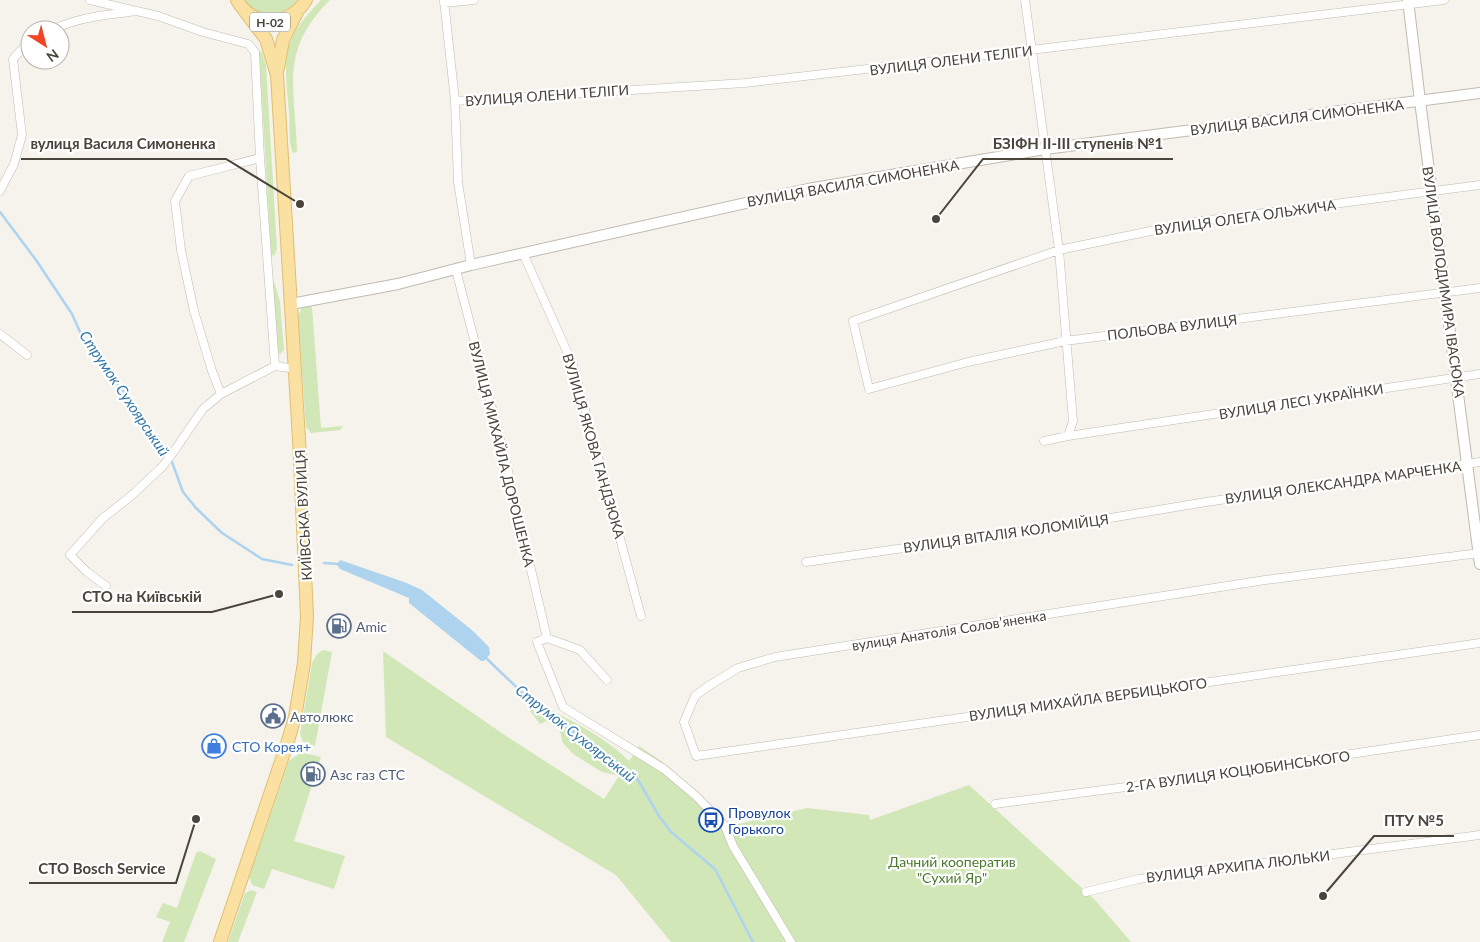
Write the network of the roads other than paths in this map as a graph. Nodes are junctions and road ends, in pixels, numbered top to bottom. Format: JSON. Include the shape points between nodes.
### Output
{"nodes":[{"id":1,"x":90,"y":0,"type":"edge"},
{"id":2,"x":474,"y":0,"type":"edge"},
{"id":3,"x":1025,"y":0,"type":"edge"},
{"id":4,"x":1444,"y":0,"type":"edge"},
{"id":5,"x":444,"y":1,"type":"edge"},
{"id":6,"x":1409,"y":2,"type":"edge"},
{"id":7,"x":304,"y":3,"type":"edge"},
{"id":8,"x":240,"y":5,"type":"edge"},
{"id":9,"x":135,"y":11,"type":"junction"},
{"id":10,"x":70,"y":22,"type":"edge"},
{"id":11,"x":1031,"y":50,"type":"junction"},
{"id":12,"x":20,"y":51,"type":"edge"},
{"id":13,"x":277,"y":75,"type":"junction"},
{"id":14,"x":1480,"y":93,"type":"edge"},
{"id":15,"x":455,"y":101,"type":"junction"},
{"id":16,"x":1420,"y":101,"type":"junction"},
{"id":17,"x":1045,"y":150,"type":"junction"},
{"id":18,"x":260,"y":158,"type":"junction"},
{"id":19,"x":1480,"y":185,"type":"edge"},
{"id":20,"x":1432,"y":190,"type":"junction"},
{"id":21,"x":0,"y":191,"type":"edge"},
{"id":22,"x":1059,"y":250,"type":"junction"},
{"id":23,"x":523,"y":253,"type":"junction"},
{"id":24,"x":471,"y":265,"type":"junction"},
{"id":25,"x":456,"y":270,"type":"junction"},
{"id":26,"x":1480,"y":288,"type":"edge"},
{"id":27,"x":1445,"y":292,"type":"junction"},
{"id":28,"x":292,"y":304,"type":"junction"},
{"id":29,"x":0,"y":334,"type":"edge"},
{"id":30,"x":1066,"y":340,"type":"junction"},
{"id":31,"x":27,"y":355,"type":"dead end"},
{"id":32,"x":276,"y":366,"type":"junction"},
{"id":33,"x":296,"y":369,"type":"junction"},
{"id":34,"x":1480,"y":374,"type":"edge"},
{"id":35,"x":1457,"y":378,"type":"junction"},
{"id":36,"x":869,"y":389,"type":"joint"},
{"id":37,"x":221,"y":394,"type":"junction"},
{"id":38,"x":1068,"y":436,"type":"junction"},
{"id":39,"x":1044,"y":441,"type":"dead end"},
{"id":40,"x":1480,"y":462,"type":"edge"},
{"id":41,"x":1468,"y":464,"type":"junction"},
{"id":42,"x":1206,"y":502,"type":"joint"},
{"id":43,"x":1480,"y":557,"type":"edge"},
{"id":44,"x":806,"y":562,"type":"dead end"},
{"id":45,"x":106,"y":586,"type":"dead end"},
{"id":46,"x":641,"y":616,"type":"dead end"},
{"id":47,"x":547,"y":638,"type":"junction"},
{"id":48,"x":1480,"y":643,"type":"edge"},
{"id":49,"x":608,"y":680,"type":"dead end"},
{"id":50,"x":1480,"y":735,"type":"edge"},
{"id":51,"x":696,"y":756,"type":"joint"},
{"id":52,"x":995,"y":804,"type":"dead end"},
{"id":53,"x":1480,"y":835,"type":"edge"},
{"id":54,"x":1086,"y":892,"type":"dead end"},
{"id":55,"x":220,"y":942,"type":"edge"},
{"id":56,"x":791,"y":942,"type":"edge"}],
"edges":[{"from":1,"to":9,"type":"street"},
{"from":2,"to":5,"type":"street"},
{"from":3,"to":11,"type":"street"},
{"from":4,"to":6,"type":"street","name":"ВУЛИЦЯ ОЛЕНИ ТЕЛІГИ"},
{"from":5,"to":15,"type":"street"},
{"from":6,"to":11,"type":"street","name":"ВУЛИЦЯ ОЛЕНИ ТЕЛІГИ"},
{"from":6,"to":16,"type":"street","name":"ВУЛИЦЯ ВОЛОДИМИРА ІВАСЮКА"},
{"from":7,"to":8,"type":"main road","number":"Н-02","via":[[279,20],[270,22],[260,20]]},
{"from":7,"to":13,"type":"main road","name":"КИЇВСЬКА ВУЛИЦЯ","via":[[282,40]]},
{"from":8,"to":13,"type":"main road","name":"КИЇВСЬКА ВУЛИЦЯ","via":[[266,38]]},
{"from":9,"to":10,"type":"street"},
{"from":9,"to":18,"type":"street","via":[[248,44],[256,52]]},
{"from":11,"to":15,"type":"street","name":"ВУЛИЦЯ ОЛЕНИ ТЕЛІГИ","via":[[745,83]]},
{"from":11,"to":17,"type":"street"},
{"from":12,"to":21,"type":"street","via":[[14,58],[22,135],[14,164]]},
{"from":13,"to":28,"type":"main road","name":"КИЇВСЬКА ВУЛИЦЯ"},
{"from":14,"to":16,"type":"street","name":"ВУЛИЦЯ ВАСИЛЯ СИМОНЕНКА"},
{"from":15,"to":24,"type":"street","via":[[458,182]]},
{"from":16,"to":17,"type":"street","name":"ВУЛИЦЯ ВАСИЛЯ СИМОНЕНКА"},
{"from":16,"to":20,"type":"street","name":"ВУЛИЦЯ ВОЛОДИМИРА ІВАСЮКА"},
{"from":17,"to":22,"type":"street"},
{"from":17,"to":23,"type":"street","name":"ВУЛИЦЯ ВАСИЛЯ СИМОНЕНКА","via":[[808,189]]},
{"from":18,"to":32,"type":"street"},
{"from":18,"to":37,"type":"street","via":[[189,176],[175,201],[194,311]]},
{"from":19,"to":20,"type":"street","name":"ВУЛИЦЯ ОЛЕГА ОЛЬЖИЧА"},
{"from":20,"to":22,"type":"street","name":"ВУЛИЦЯ ОЛЕГА ОЛЬЖИЧА","via":[[1194,222]]},
{"from":20,"to":27,"type":"street","name":"ВУЛИЦЯ ВОЛОДИМИРА ІВАСЮКА"},
{"from":22,"to":30,"type":"street"},
{"from":22,"to":36,"type":"street","name":"ВУЛИЦЯ ОЛЕГА ОЛЬЖИЧА","via":[[853,321]]},
{"from":23,"to":24,"type":"street","name":"ВУЛИЦЯ ВАСИЛЯ СИМОНЕНКА"},
{"from":23,"to":46,"type":"street","name":"ВУЛИЦЯ ЯКОВА ГАНДЗЮКА","via":[[573,365]]},
{"from":24,"to":25,"type":"street","name":"ВУЛИЦЯ ВАСИЛЯ СИМОНЕНКА"},
{"from":25,"to":28,"type":"street","name":"ВУЛИЦЯ ВАСИЛЯ СИМОНЕНКА"},
{"from":25,"to":47,"type":"street","name":"ВУЛИЦЯ МИХАЙЛА ДОРОШЕНКА"},
{"from":26,"to":27,"type":"street","name":"ПОЛЬОВА ВУЛИЦЯ"},
{"from":27,"to":30,"type":"street","name":"ПОЛЬОВА ВУЛИЦЯ"},
{"from":27,"to":35,"type":"street","name":"ВУЛИЦЯ ВОЛОДИМИРА ІВАСЮКА"},
{"from":28,"to":33,"type":"main road","name":"КИЇВСЬКА ВУЛИЦЯ"},
{"from":29,"to":31,"type":"street"},
{"from":30,"to":36,"type":"street","name":"ПОЛЬОВА ВУЛИЦЯ"},
{"from":30,"to":38,"type":"street","via":[[1072,421]]},
{"from":32,"to":33,"type":"street"},
{"from":32,"to":37,"type":"street"},
{"from":33,"to":55,"type":"main road","name":"КИЇВСЬКА ВУЛИЦЯ","via":[[306,598],[304,663],[287,744]]},
{"from":34,"to":35,"type":"street","name":"ВУЛИЦЯ ЛЕСІ УКРАЇНКИ"},
{"from":35,"to":38,"type":"street","name":"ВУЛИЦЯ ЛЕСІ УКРАЇНКИ"},
{"from":35,"to":41,"type":"street","name":"ВУЛИЦЯ ВОЛОДИМИРА ІВАСЮКА"},
{"from":37,"to":45,"type":"street","via":[[203,409],[165,463],[103,518],[70,555]]},
{"from":38,"to":39,"type":"street","name":"ВУЛИЦЯ ЛЕСІ УКРАЇНКИ"},
{"from":40,"to":41,"type":"street","name":"ВУЛИЦЯ ОЛЕКСАНДРА МАРЧЕНКА"},
{"from":41,"to":42,"type":"street","name":"ВУЛИЦЯ ОЛЕКСАНДРА МАРЧЕНКА"},
{"from":41,"to":43,"type":"street","name":"ВУЛИЦЯ ВОЛОДИМИРА ІВАСЮКА"},
{"from":42,"to":44,"type":"street","name":"ВУЛИЦЯ ВІТАЛІЯ КОЛОМІЙЦЯ"},
{"from":43,"to":51,"type":"street","name":"вулиця Анатолія Соловʼяненка","via":[[1275,579],[776,657],[738,668],[695,696],[684,722]]},
{"from":47,"to":49,"type":"street","via":[[580,650]]},
{"from":47,"to":56,"type":"street","via":[[537,642],[563,707],[664,769],[696,796],[725,826]]},
{"from":48,"to":51,"type":"street","name":"ВУЛИЦЯ МИХАЙЛА ВЕРБИЦЬКОГО"},
{"from":50,"to":52,"type":"street","name":"2-ГА ВУЛИЦЯ КОЦЮБИНСЬКОГО"},
{"from":53,"to":54,"type":"street","name":"ВУЛИЦЯ АРХИПА ЛЮЛЬКИ","via":[[1139,879]]}]}
